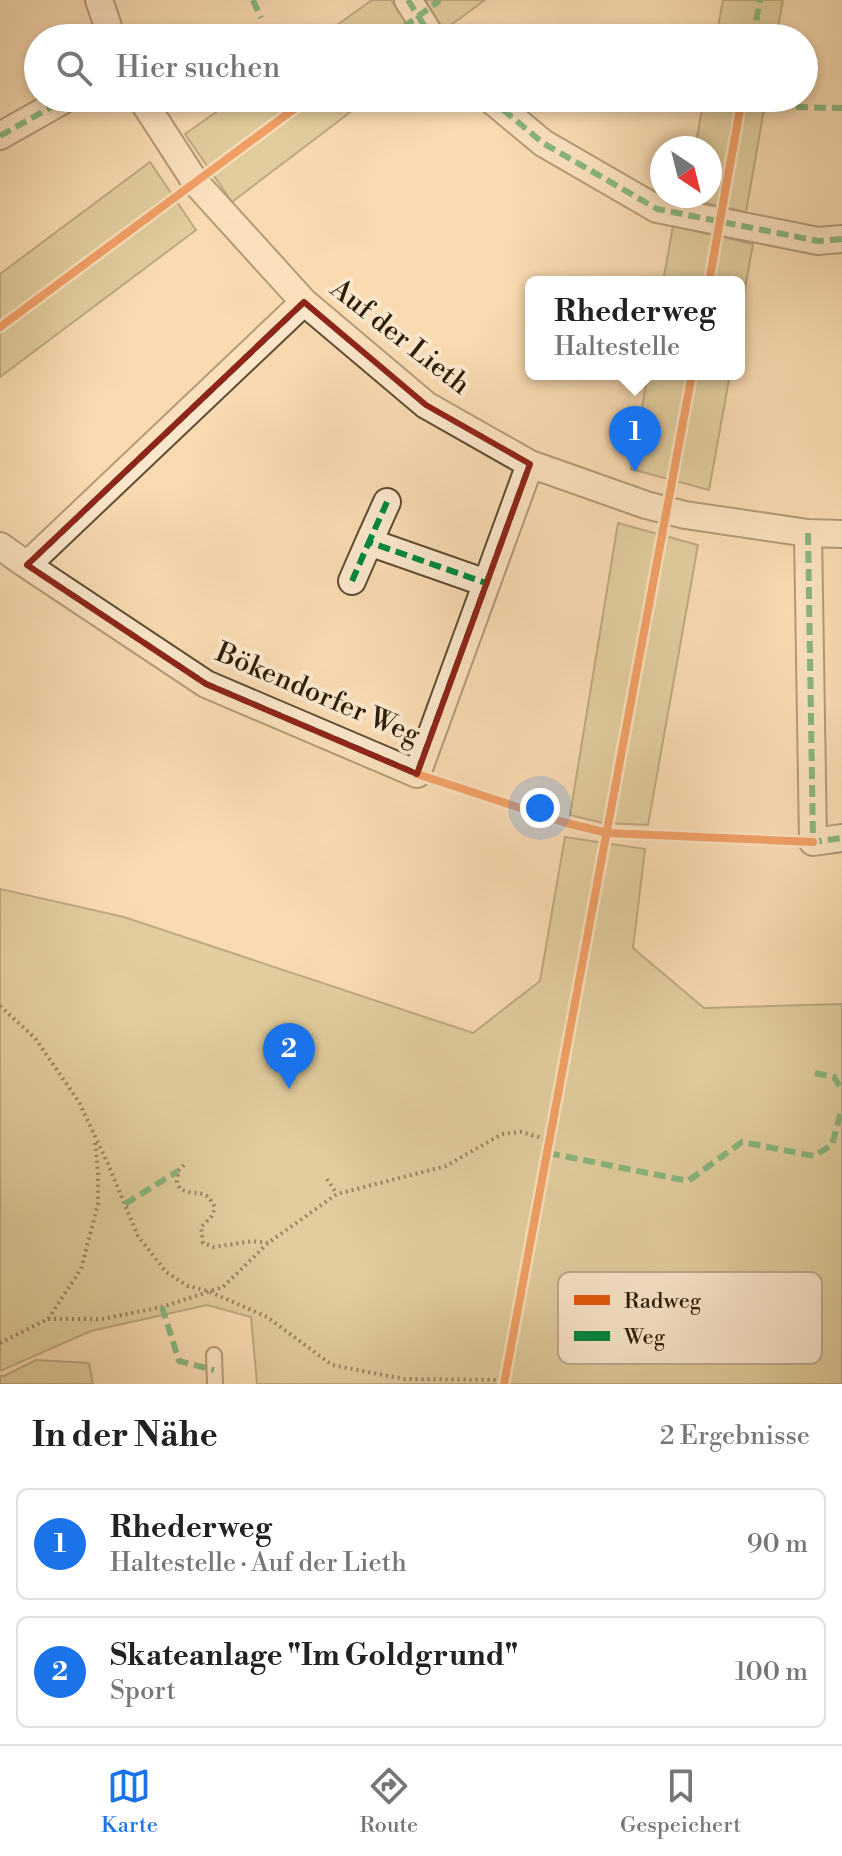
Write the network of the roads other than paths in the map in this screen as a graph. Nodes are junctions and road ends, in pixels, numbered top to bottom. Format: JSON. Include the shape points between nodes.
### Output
{"nodes":[{"id":1,"x":99,"y":0,"type":"edge"},
{"id":2,"x":408,"y":0,"type":"edge"},
{"id":3,"x":107,"y":24,"type":"edge"},
{"id":4,"x":423,"y":24,"type":"edge"},
{"id":5,"x":42,"y":112,"type":"edge"},
{"id":6,"x":150,"y":112,"type":"edge"},
{"id":7,"x":506,"y":112,"type":"edge"},
{"id":8,"x":0,"y":136,"type":"edge"},
{"id":9,"x":842,"y":239,"type":"edge"},
{"id":10,"x":304,"y":302,"type":"junction"},
{"id":11,"x":530,"y":464,"type":"junction"},
{"id":12,"x":387,"y":502,"type":"dead end"},
{"id":13,"x":808,"y":533,"type":"junction"},
{"id":14,"x":842,"y":534,"type":"edge"},
{"id":15,"x":369,"y":542,"type":"junction"},
{"id":16,"x":0,"y":546,"type":"edge"},
{"id":17,"x":27,"y":565,"type":"junction"},
{"id":18,"x":352,"y":581,"type":"dead end"},
{"id":19,"x":486,"y":583,"type":"junction"},
{"id":20,"x":842,"y":838,"type":"edge"},
{"id":21,"x":214,"y":1355,"type":"dead end"},
{"id":22,"x":215,"y":1384,"type":"edge"}],
"edges":[{"from":1,"to":3,"type":"street"},
{"from":2,"to":4,"type":"street"},
{"from":5,"to":8,"type":"street"},
{"from":6,"to":10,"type":"street","name":"Auf der Lieth","via":[[196,183]]},
{"from":7,"to":9,"type":"street","via":[[543,143],[657,209],[818,241]]},
{"from":10,"to":11,"type":"street","name":"Auf der Lieth","via":[[426,405]]},
{"from":10,"to":17,"type":"street"},
{"from":11,"to":13,"type":"street","name":"Auf der Lieth","via":[[675,513]]},
{"from":11,"to":19,"type":"street","name":"Bökendorfer Weg"},
{"from":12,"to":15,"type":"street"},
{"from":13,"to":14,"type":"street","name":"Auf der Lieth"},
{"from":13,"to":20,"type":"street","via":[[813,842]]},
{"from":15,"to":18,"type":"street"},
{"from":15,"to":19,"type":"street"},
{"from":16,"to":17,"type":"street","name":"Bökendorfer Weg"},
{"from":17,"to":19,"type":"street","name":"Bökendorfer Weg","via":[[206,684],[417,774]]},
{"from":21,"to":22,"type":"lane"}]}
